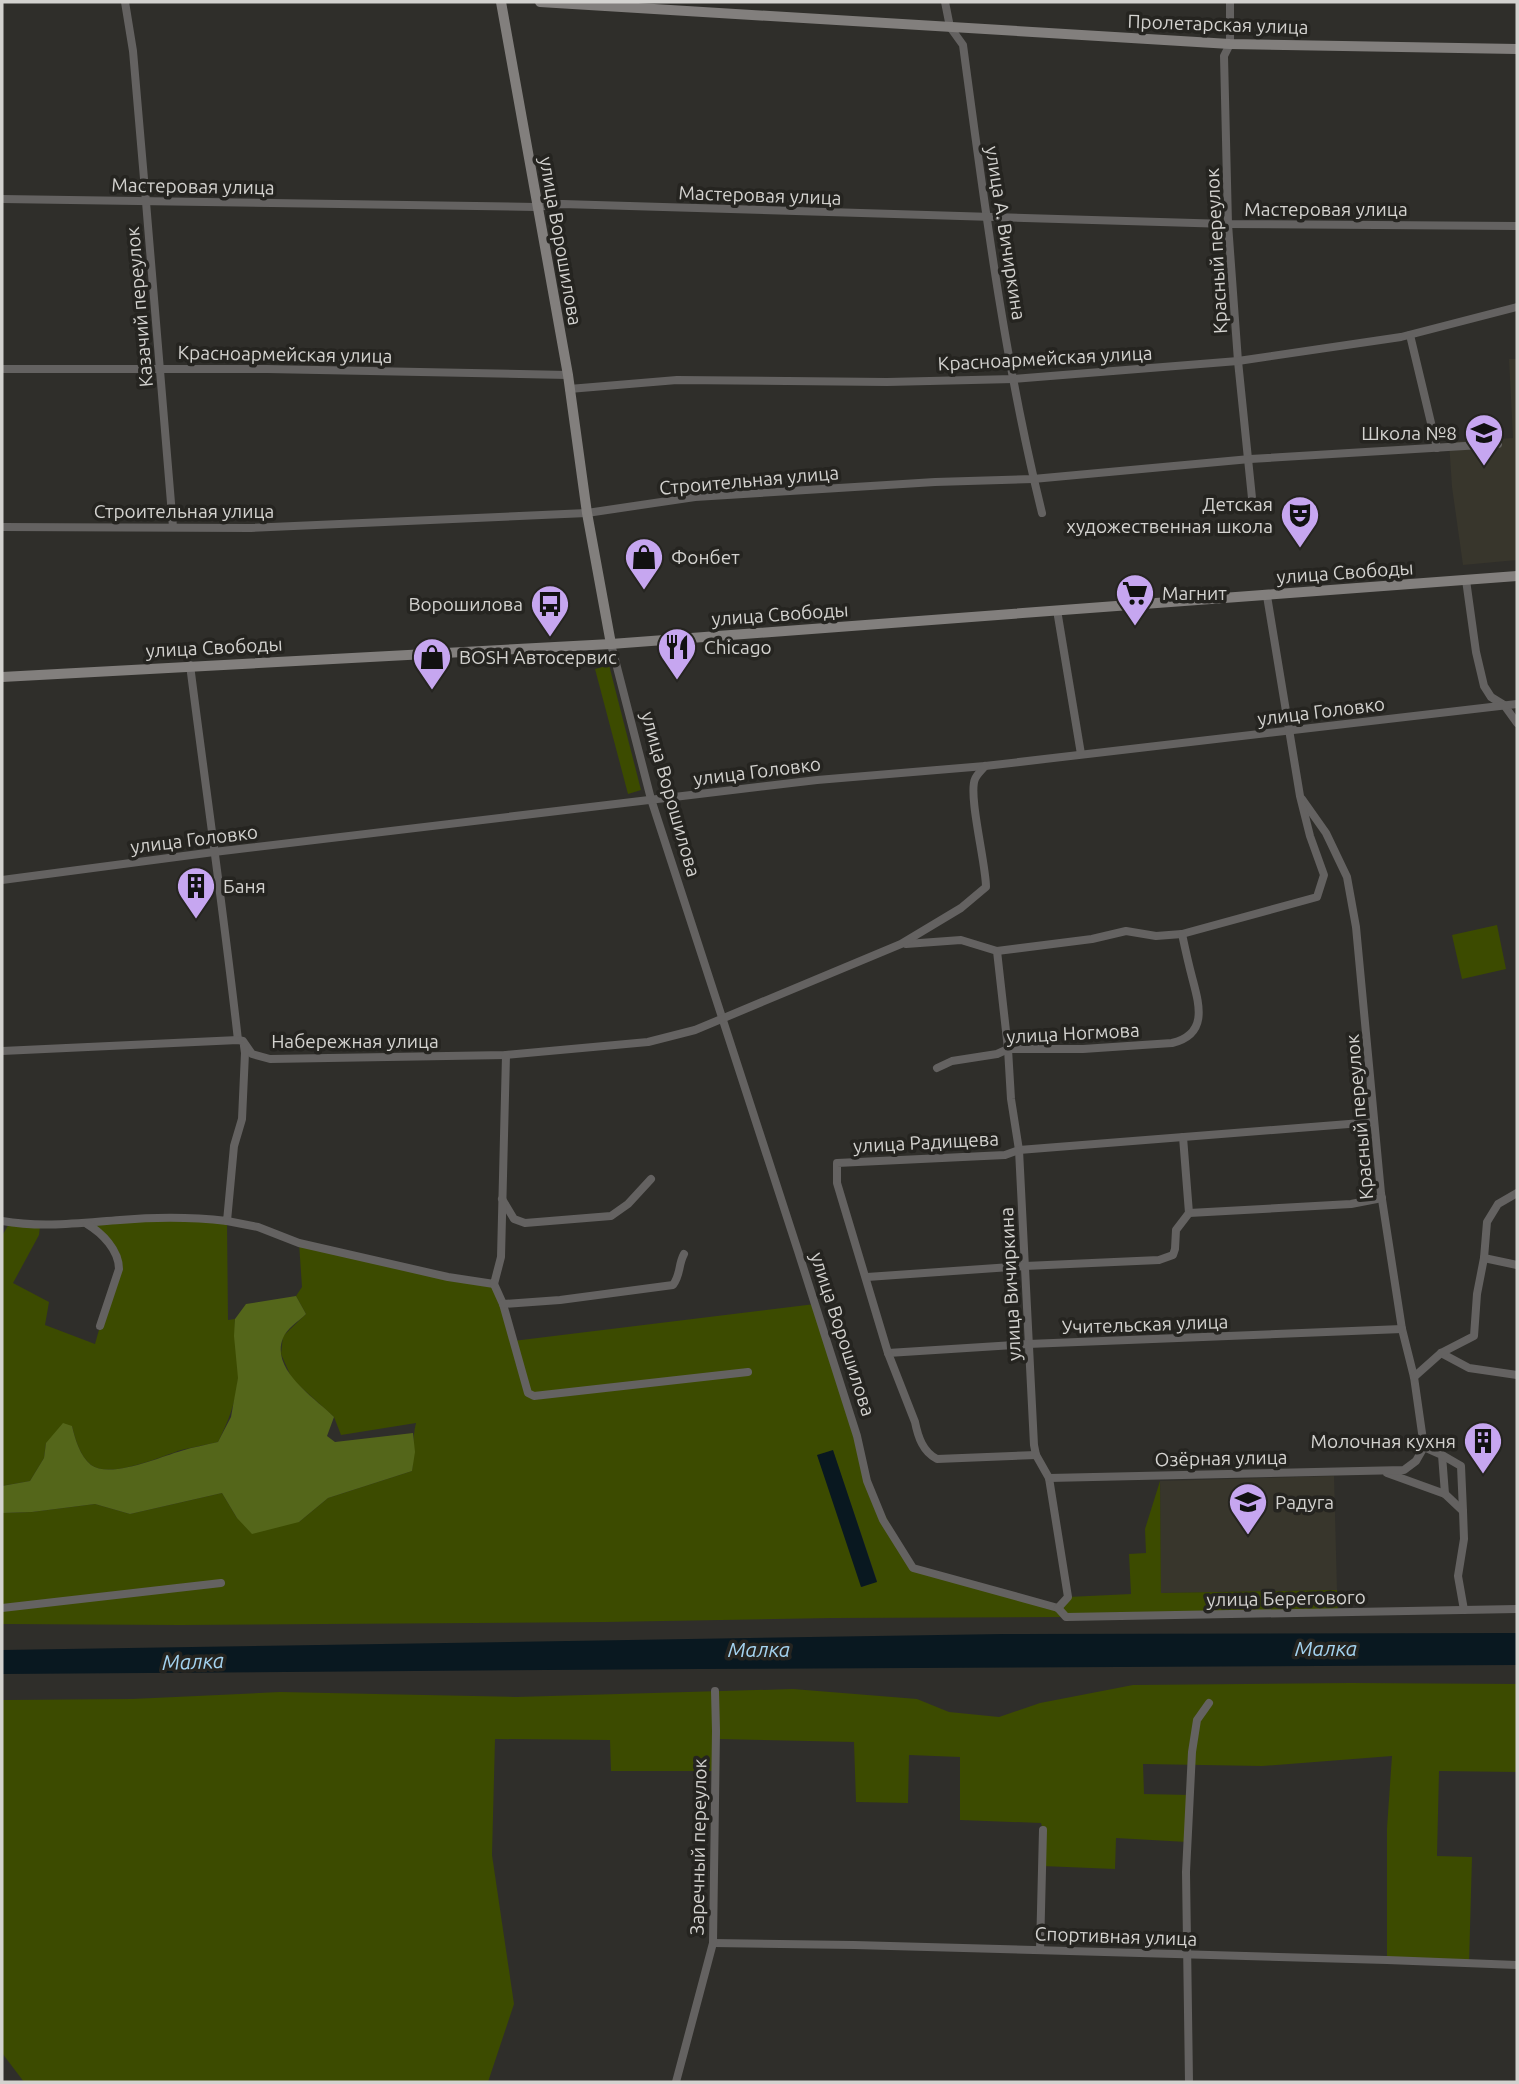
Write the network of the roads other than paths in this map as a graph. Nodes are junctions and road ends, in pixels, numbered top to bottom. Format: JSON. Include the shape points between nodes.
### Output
{"nodes":[{"id":1,"x":125,"y":2,"type":"edge"},
{"id":2,"x":501,"y":2,"type":"edge"},
{"id":3,"x":540,"y":2,"type":"edge"},
{"id":4,"x":945,"y":2,"type":"edge"},
{"id":5,"x":1230,"y":2,"type":"edge"},
{"id":6,"x":950,"y":27,"type":"junction"},
{"id":7,"x":1230,"y":44,"type":"junction"},
{"id":8,"x":1517,"y":49,"type":"edge"},
{"id":9,"x":2,"y":199,"type":"edge"},
{"id":10,"x":146,"y":202,"type":"junction"},
{"id":11,"x":536,"y":207,"type":"junction"},
{"id":12,"x":987,"y":218,"type":"junction"},
{"id":13,"x":1228,"y":224,"type":"junction"},
{"id":14,"x":1517,"y":226,"type":"edge"},
{"id":15,"x":1517,"y":307,"type":"edge"},
{"id":16,"x":1410,"y":335,"type":"junction"},
{"id":17,"x":1238,"y":361,"type":"junction"},
{"id":18,"x":2,"y":369,"type":"edge"},
{"id":19,"x":160,"y":369,"type":"junction"},
{"id":20,"x":568,"y":375,"type":"junction"},
{"id":21,"x":1014,"y":379,"type":"junction"},
{"id":22,"x":569,"y":389,"type":"junction"},
{"id":23,"x":1498,"y":444,"type":"dead end"},
{"id":24,"x":1437,"y":448,"type":"junction"},
{"id":25,"x":1249,"y":459,"type":"junction"},
{"id":26,"x":1033,"y":479,"type":"junction"},
{"id":27,"x":1252,"y":498,"type":"dead end"},
{"id":28,"x":587,"y":513,"type":"junction"},
{"id":29,"x":1042,"y":513,"type":"dead end"},
{"id":30,"x":2,"y":527,"type":"edge"},
{"id":31,"x":173,"y":527,"type":"junction"},
{"id":32,"x":1517,"y":576,"type":"edge"},
{"id":33,"x":1466,"y":580,"type":"junction"},
{"id":34,"x":1267,"y":596,"type":"junction"},
{"id":35,"x":1057,"y":610,"type":"junction"},
{"id":36,"x":611,"y":644,"type":"junction"},
{"id":37,"x":190,"y":665,"type":"junction"},
{"id":38,"x":2,"y":677,"type":"edge"},
{"id":39,"x":1517,"y":704,"type":"edge"},
{"id":40,"x":1504,"y":705,"type":"junction"},
{"id":41,"x":1517,"y":723,"type":"edge"},
{"id":42,"x":1288,"y":731,"type":"junction"},
{"id":43,"x":1081,"y":754,"type":"junction"},
{"id":44,"x":985,"y":766,"type":"junction"},
{"id":45,"x":1300,"y":796,"type":"junction"},
{"id":46,"x":652,"y":799,"type":"junction"},
{"id":47,"x":214,"y":852,"type":"junction"},
{"id":48,"x":2,"y":880,"type":"edge"},
{"id":49,"x":1317,"y":897,"type":"joint"},
{"id":50,"x":1182,"y":934,"type":"junction"},
{"id":51,"x":901,"y":944,"type":"junction"},
{"id":52,"x":997,"y":951,"type":"junction"},
{"id":53,"x":723,"y":1019,"type":"junction"},
{"id":54,"x":240,"y":1041,"type":"junction"},
{"id":55,"x":1008,"y":1049,"type":"junction"},
{"id":56,"x":2,"y":1051,"type":"edge"},
{"id":57,"x":506,"y":1055,"type":"junction"},
{"id":58,"x":937,"y":1068,"type":"dead end"},
{"id":59,"x":1374,"y":1122,"type":"junction"},
{"id":60,"x":1183,"y":1137,"type":"junction"},
{"id":61,"x":1020,"y":1150,"type":"junction"},
{"id":62,"x":651,"y":1179,"type":"dead end"},
{"id":63,"x":1517,"y":1193,"type":"edge"},
{"id":64,"x":502,"y":1199,"type":"junction"},
{"id":65,"x":1382,"y":1199,"type":"junction"},
{"id":66,"x":1189,"y":1213,"type":"junction"},
{"id":67,"x":2,"y":1221,"type":"edge"},
{"id":68,"x":228,"y":1221,"type":"junction"},
{"id":69,"x":87,"y":1224,"type":"junction"},
{"id":70,"x":684,"y":1254,"type":"dead end"},
{"id":71,"x":1484,"y":1258,"type":"junction"},
{"id":72,"x":1517,"y":1265,"type":"edge"},
{"id":73,"x":1025,"y":1266,"type":"junction"},
{"id":74,"x":867,"y":1277,"type":"junction"},
{"id":75,"x":494,"y":1284,"type":"junction"},
{"id":76,"x":503,"y":1304,"type":"junction"},
{"id":77,"x":100,"y":1326,"type":"dead end"},
{"id":78,"x":1402,"y":1329,"type":"junction"},
{"id":79,"x":1028,"y":1344,"type":"junction"},
{"id":80,"x":888,"y":1353,"type":"junction"},
{"id":81,"x":1441,"y":1353,"type":"junction"},
{"id":82,"x":748,"y":1372,"type":"dead end"},
{"id":83,"x":1517,"y":1375,"type":"edge"},
{"id":84,"x":1413,"y":1377,"type":"junction"},
{"id":85,"x":1424,"y":1447,"type":"junction"},
{"id":86,"x":1037,"y":1455,"type":"junction"},
{"id":87,"x":1443,"y":1455,"type":"junction"},
{"id":88,"x":1381,"y":1470,"type":"junction"},
{"id":89,"x":1049,"y":1478,"type":"junction"},
{"id":90,"x":1445,"y":1494,"type":"junction"},
{"id":91,"x":1462,"y":1511,"type":"junction"},
{"id":92,"x":913,"y":1568,"type":"joint"},
{"id":93,"x":220,"y":1583,"type":"dead end"},
{"id":94,"x":2,"y":1608,"type":"edge"},
{"id":95,"x":1058,"y":1608,"type":"junction"},
{"id":96,"x":1517,"y":1609,"type":"edge"},
{"id":97,"x":1464,"y":1610,"type":"junction"},
{"id":98,"x":715,"y":1691,"type":"dead end"},
{"id":99,"x":1209,"y":1703,"type":"dead end"},
{"id":100,"x":1043,"y":1830,"type":"dead end"},
{"id":101,"x":713,"y":1943,"type":"junction"},
{"id":102,"x":1040,"y":1950,"type":"junction"},
{"id":103,"x":1187,"y":1954,"type":"junction"},
{"id":104,"x":1517,"y":1965,"type":"edge"},
{"id":105,"x":676,"y":2082,"type":"edge"},
{"id":106,"x":1189,"y":2082,"type":"edge"}],
"edges":[{"from":1,"to":10,"type":"street","name":"Казачий переулок"},
{"from":2,"to":11,"type":"main road","name":"улица Ворошилова"},
{"from":3,"to":6,"type":"main road","name":"Пролетарская улица"},
{"from":4,"to":6,"type":"street","name":"улица А. Вичиркина"},
{"from":5,"to":7,"type":"street","name":"Красный переулок"},
{"from":6,"to":7,"type":"main road","name":"Пролетарская улица"},
{"from":6,"to":12,"type":"street","name":"улица А. Вичиркина","via":[[963,45]]},
{"from":7,"to":8,"type":"main road","name":"Пролетарская улица"},
{"from":7,"to":13,"type":"street","name":"Красный переулок","via":[[1224,56]]},
{"from":9,"to":10,"type":"street","name":"Мастеровая улица"},
{"from":10,"to":11,"type":"street","name":"Мастеровая улица"},
{"from":10,"to":19,"type":"street","name":"Казачий переулок"},
{"from":11,"to":12,"type":"street","name":"Мастеровая улица","via":[[562,204]]},
{"from":11,"to":20,"type":"main road","name":"улица Ворошилова"},
{"from":12,"to":13,"type":"street","name":"Мастеровая улица"},
{"from":12,"to":21,"type":"street","name":"улица А. Вичиркина"},
{"from":13,"to":14,"type":"street","name":"Мастеровая улица"},
{"from":13,"to":17,"type":"street","name":"Красный переулок"},
{"from":15,"to":16,"type":"street","name":"Красноармейская улица"},
{"from":16,"to":17,"type":"street","name":"Красноармейская улица"},
{"from":16,"to":24,"type":"street"},
{"from":17,"to":21,"type":"street","name":"Красноармейская улица"},
{"from":17,"to":25,"type":"street","name":"Красный переулок"},
{"from":18,"to":19,"type":"street","name":"Красноармейская улица"},
{"from":19,"to":20,"type":"street","name":"Красноармейская улица"},
{"from":19,"to":31,"type":"street","name":"Казачий переулок"},
{"from":20,"to":22,"type":"main road","name":"улица Ворошилова"},
{"from":21,"to":22,"type":"street","name":"Красноармейская улица","via":[[677,380]]},
{"from":21,"to":26,"type":"street","name":"улица А. Вичиркина"},
{"from":22,"to":28,"type":"main road","name":"улица Ворошилова"},
{"from":23,"to":24,"type":"street","name":"Строительная улица"},
{"from":24,"to":25,"type":"street","name":"Строительная улица"},
{"from":25,"to":26,"type":"street","name":"Строительная улица"},
{"from":25,"to":27,"type":"street","name":"Красный переулок"},
{"from":26,"to":28,"type":"street","name":"Строительная улица","via":[[695,497]]},
{"from":26,"to":29,"type":"street","name":"улица А. Вичиркина"},
{"from":28,"to":31,"type":"street","name":"Строительная улица","via":[[251,528]]},
{"from":28,"to":36,"type":"main road","name":"улица Ворошилова"},
{"from":30,"to":31,"type":"street","name":"Строительная улица"},
{"from":32,"to":33,"type":"main road","name":"улица Свободы"},
{"from":33,"to":34,"type":"main road","name":"улица Свободы"},
{"from":33,"to":40,"type":"street","via":[[1484,686]]},
{"from":34,"to":35,"type":"main road","name":"улица Свободы"},
{"from":34,"to":42,"type":"street","name":"Красный переулок"},
{"from":35,"to":36,"type":"main road","name":"улица Свободы"},
{"from":35,"to":43,"type":"street"},
{"from":36,"to":37,"type":"main road","name":"улица Свободы"},
{"from":36,"to":46,"type":"street","name":"улица Ворошилова"},
{"from":37,"to":38,"type":"main road","name":"улица Свободы"},
{"from":37,"to":47,"type":"street"},
{"from":39,"to":40,"type":"street","name":"улица Головко"},
{"from":40,"to":41,"type":"street"},
{"from":40,"to":42,"type":"street","name":"улица Головко"},
{"from":42,"to":43,"type":"street","name":"улица Головко"},
{"from":42,"to":45,"type":"street","name":"Красный переулок"},
{"from":43,"to":44,"type":"street","name":"улица Головко"},
{"from":44,"to":46,"type":"street","name":"улица Головко"},
{"from":44,"to":51,"type":"street","name":"Набережная улица","via":[[975,779],[974,799],[986,887],[961,908]]},
{"from":45,"to":49,"type":"street","name":"Красный переулок","via":[[1324,875]]},
{"from":45,"to":59,"type":"street","name":"Красный переулок","via":[[1326,833],[1347,877]]},
{"from":46,"to":47,"type":"street","name":"улица Головко"},
{"from":46,"to":53,"type":"street","name":"улица Ворошилова"},
{"from":47,"to":48,"type":"street","name":"улица Головко"},
{"from":47,"to":54,"type":"street"},
{"from":49,"to":50,"type":"street","name":"Набережная улица"},
{"from":50,"to":52,"type":"street","name":"Набережная улица","via":[[1126,931]]},
{"from":50,"to":55,"type":"street","name":"улица Ногмова","via":[[1200,1006],[1191,1035],[1172,1043]]},
{"from":51,"to":52,"type":"street","name":"Набережная улица","via":[[961,940]]},
{"from":51,"to":53,"type":"street","name":"Набережная улица"},
{"from":52,"to":55,"type":"street","name":"улица Вичиркина"},
{"from":53,"to":57,"type":"street","name":"Набережная улица","via":[[648,1042]]},
{"from":53,"to":92,"type":"street","name":"улица Ворошилова","via":[[857,1436],[867,1481],[883,1520]]},
{"from":54,"to":56,"type":"street"},
{"from":54,"to":57,"type":"street","name":"Набережная улица","via":[[253,1054],[270,1059]]},
{"from":54,"to":68,"type":"street","via":[[245,1053],[242,1118],[234,1146]]},
{"from":55,"to":58,"type":"street","name":"улица Ногмова"},
{"from":55,"to":61,"type":"street","name":"улица Вичиркина"},
{"from":57,"to":64,"type":"street"},
{"from":59,"to":60,"type":"street","name":"улица Радищева"},
{"from":59,"to":65,"type":"street","name":"Красный переулок"},
{"from":60,"to":61,"type":"street","name":"улица Радищева"},
{"from":60,"to":66,"type":"street"},
{"from":61,"to":73,"type":"street","name":"улица Вичиркина"},
{"from":61,"to":74,"type":"street","name":"улица Радищева","via":[[1005,1155],[837,1163],[837,1183]]},
{"from":62,"to":64,"type":"street","via":[[611,1216],[524,1223],[514,1219]]},
{"from":63,"to":71,"type":"street","via":[[1498,1204],[1487,1222]]},
{"from":64,"to":75,"type":"street","via":[[501,1257]]},
{"from":65,"to":66,"type":"street"},
{"from":65,"to":78,"type":"street","name":"Красный переулок"},
{"from":66,"to":73,"type":"street","via":[[1176,1230],[1175,1250],[1168,1258]]},
{"from":67,"to":69,"type":"street","via":[[40,1226]]},
{"from":68,"to":69,"type":"street","via":[[194,1218]]},
{"from":68,"to":75,"type":"street","via":[[299,1243]]},
{"from":69,"to":77,"type":"street","via":[[100,1231],[119,1259]]},
{"from":70,"to":76,"type":"street","via":[[673,1285]]},
{"from":71,"to":72,"type":"street"},
{"from":71,"to":81,"type":"street","via":[[1474,1336]]},
{"from":73,"to":74,"type":"street"},
{"from":73,"to":79,"type":"street","name":"улица Вичиркина"},
{"from":74,"to":80,"type":"street","name":"улица Радищева"},
{"from":75,"to":76,"type":"street"},
{"from":76,"to":82,"type":"street","via":[[528,1393],[534,1396]]},
{"from":78,"to":79,"type":"street","name":"Учительская улица"},
{"from":78,"to":84,"type":"street","name":"Красный переулок"},
{"from":79,"to":80,"type":"street","name":"Учительская улица"},
{"from":79,"to":86,"type":"street","name":"улица Вичиркина"},
{"from":80,"to":86,"type":"street","name":"улица Радищева","via":[[929,1455],[937,1459]]},
{"from":81,"to":83,"type":"street","via":[[1469,1368]]},
{"from":81,"to":84,"type":"street"},
{"from":84,"to":85,"type":"street","name":"Красный переулок"},
{"from":85,"to":87,"type":"street"},
{"from":85,"to":88,"type":"street","name":"Озёрная улица","via":[[1404,1470]]},
{"from":86,"to":89,"type":"street","name":"улица Вичиркина"},
{"from":87,"to":90,"type":"street"},
{"from":87,"to":91,"type":"street","via":[[1461,1466]]},
{"from":88,"to":89,"type":"street","name":"Озёрная улица"},
{"from":88,"to":90,"type":"street"},
{"from":89,"to":95,"type":"street","name":"улица Вичиркина","via":[[1068,1597]]},
{"from":90,"to":91,"type":"street"},
{"from":91,"to":97,"type":"street","via":[[1464,1539],[1458,1576]]},
{"from":92,"to":95,"type":"street","name":"улица Берегового"},
{"from":93,"to":94,"type":"street"},
{"from":95,"to":97,"type":"street","name":"улица Берегового","via":[[1066,1617]]},
{"from":96,"to":97,"type":"street","name":"улица Берегового"},
{"from":98,"to":101,"type":"street","name":"Заречный переулок"},
{"from":99,"to":103,"type":"street","via":[[1197,1720],[1192,1752]]},
{"from":100,"to":102,"type":"street"},
{"from":101,"to":102,"type":"street","name":"Спортивная улица"},
{"from":101,"to":105,"type":"street","name":"Заречный переулок"},
{"from":102,"to":103,"type":"street","name":"Спортивная улица"},
{"from":103,"to":104,"type":"street","name":"Спортивная улица"},
{"from":103,"to":106,"type":"street"}]}
